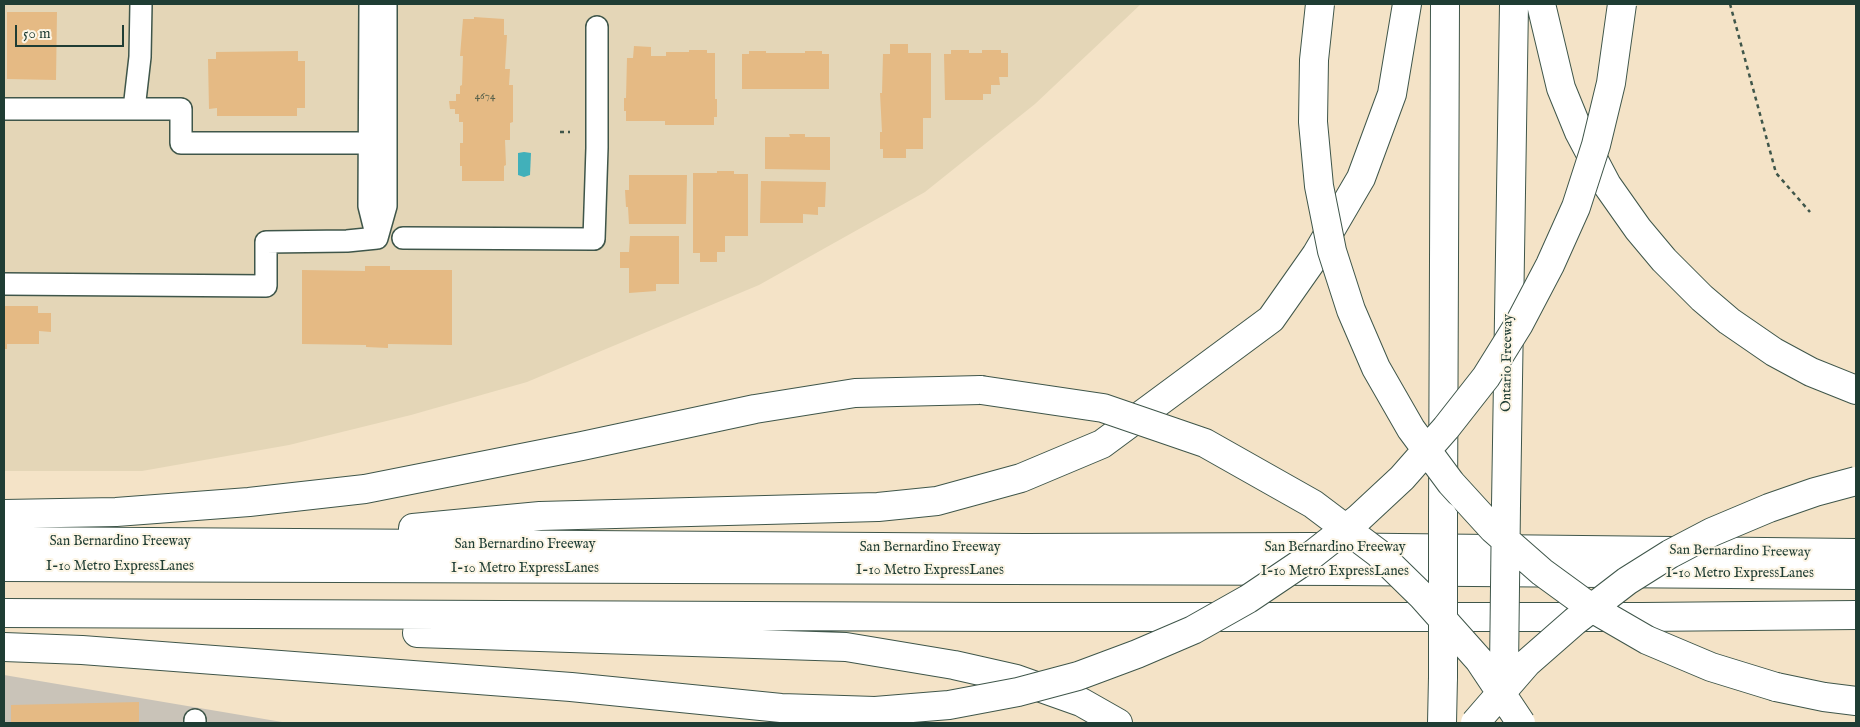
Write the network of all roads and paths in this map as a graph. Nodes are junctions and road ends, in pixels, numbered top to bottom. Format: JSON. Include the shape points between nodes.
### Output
{"nodes":[{"id":1,"x":141,"y":4,"type":"edge"},
{"id":2,"x":370,"y":4,"type":"edge"},
{"id":3,"x":386,"y":4,"type":"edge"},
{"id":4,"x":1320,"y":4,"type":"edge"},
{"id":5,"x":1622,"y":4,"type":"edge"},
{"id":6,"x":1730,"y":4,"type":"edge"},
{"id":7,"x":1542,"y":6,"type":"edge"},
{"id":8,"x":1406,"y":10,"type":"edge"},
{"id":9,"x":1445,"y":12,"type":"edge"},
{"id":10,"x":1514,"y":12,"type":"edge"},
{"id":11,"x":597,"y":27,"type":"dead end"},
{"id":12,"x":4,"y":109,"type":"edge"},
{"id":13,"x":134,"y":109,"type":"junction"},
{"id":14,"x":560,"y":132,"type":"dead end"},
{"id":15,"x":570,"y":132,"type":"dead end"},
{"id":16,"x":358,"y":143,"type":"dead end"},
{"id":17,"x":1810,"y":212,"type":"dead end"},
{"id":18,"x":378,"y":238,"type":"junction"},
{"id":19,"x":403,"y":238,"type":"dead end"},
{"id":20,"x":4,"y":284,"type":"edge"},
{"id":21,"x":1856,"y":390,"type":"edge"},
{"id":22,"x":1856,"y":482,"type":"edge"},
{"id":23,"x":4,"y":514,"type":"edge"},
{"id":24,"x":4,"y":541,"type":"edge"},
{"id":25,"x":269,"y":543,"type":"junction"},
{"id":26,"x":1856,"y":554,"type":"edge"},
{"id":27,"x":4,"y":567,"type":"edge"},
{"id":28,"x":1856,"y":575,"type":"edge"},
{"id":29,"x":4,"y":613,"type":"edge"},
{"id":30,"x":343,"y":615,"type":"junction"},
{"id":31,"x":1856,"y":615,"type":"edge"},
{"id":32,"x":4,"y":647,"type":"edge"},
{"id":33,"x":1856,"y":701,"type":"edge"},
{"id":34,"x":1118,"y":723,"type":"edge"},
{"id":35,"x":1442,"y":723,"type":"edge"},
{"id":36,"x":1475,"y":723,"type":"edge"},
{"id":37,"x":1503,"y":723,"type":"edge"},
{"id":38,"x":1521,"y":723,"type":"edge"}],
"edges":[{"from":1,"to":13,"type":"lane","via":[[140,58]]},
{"from":2,"to":18,"type":"lane","via":[[369,206]]},
{"from":3,"to":18,"type":"lane","via":[[386,206]]},
{"from":4,"to":33,"type":"highway","bridge":true,"via":[[1314,60],[1313,122],[1319,186],[1332,251],[1350,310],[1376,368],[1411,429],[1451,483],[1493,529],[1542,572],[1590,607],[1648,640],[1711,667],[1776,687]]},
{"from":5,"to":32,"type":"highway","bridge":true,"via":[[1611,83],[1576,207],[1550,266],[1486,377],[1402,478],[1303,562],[1248,599],[1138,654],[1078,676],[1018,692],[948,705],[875,711],[781,708],[541,684]]},
{"from":6,"to":17,"type":"path","via":[[1776,173]]},
{"from":7,"to":21,"type":"highway","via":[[1561,88],[1579,132],[1607,185],[1638,229],[1664,260],[1729,321],[1774,352],[1811,372]]},
{"from":8,"to":25,"type":"highway","via":[[1392,94],[1360,178],[1316,255],[1277,311],[1102,444],[1021,478],[937,501],[878,507],[540,516]]},
{"from":9,"to":35,"type":"highway","bridge":true},
{"from":10,"to":37,"type":"highway","name":"Ontario Freeway","bridge":true},
{"from":11,"to":19,"type":"lane","via":[[594,239]]},
{"from":12,"to":13,"type":"lane"},
{"from":13,"to":16,"type":"lane","via":[[182,109],[181,143]]},
{"from":14,"to":15,"type":"path"},
{"from":18,"to":20,"type":"lane","via":[[266,242],[266,286]]},
{"from":22,"to":36,"type":"highway","bridge":true,"via":[[1815,492],[1712,532],[1627,581],[1527,663]]},
{"from":23,"to":38,"type":"highway","bridge":true,"via":[[126,512],[365,489],[755,408],[855,393],[981,390],[1102,408],[1204,443],[1313,504],[1378,553],[1422,596],[1479,660]]},
{"from":24,"to":25,"type":"highway","name":"San Bernardino Freeway"},
{"from":25,"to":26,"type":"highway","name":"San Bernardino Freeway","via":[[1308,547]]},
{"from":27,"to":28,"type":"highway","name":"I-10 Metro ExpressLanes"},
{"from":29,"to":30,"type":"highway"},
{"from":30,"to":31,"type":"highway"},
{"from":30,"to":34,"type":"highway","via":[[401,632],[846,647],[954,664],[1016,679],[1082,702]]}]}
